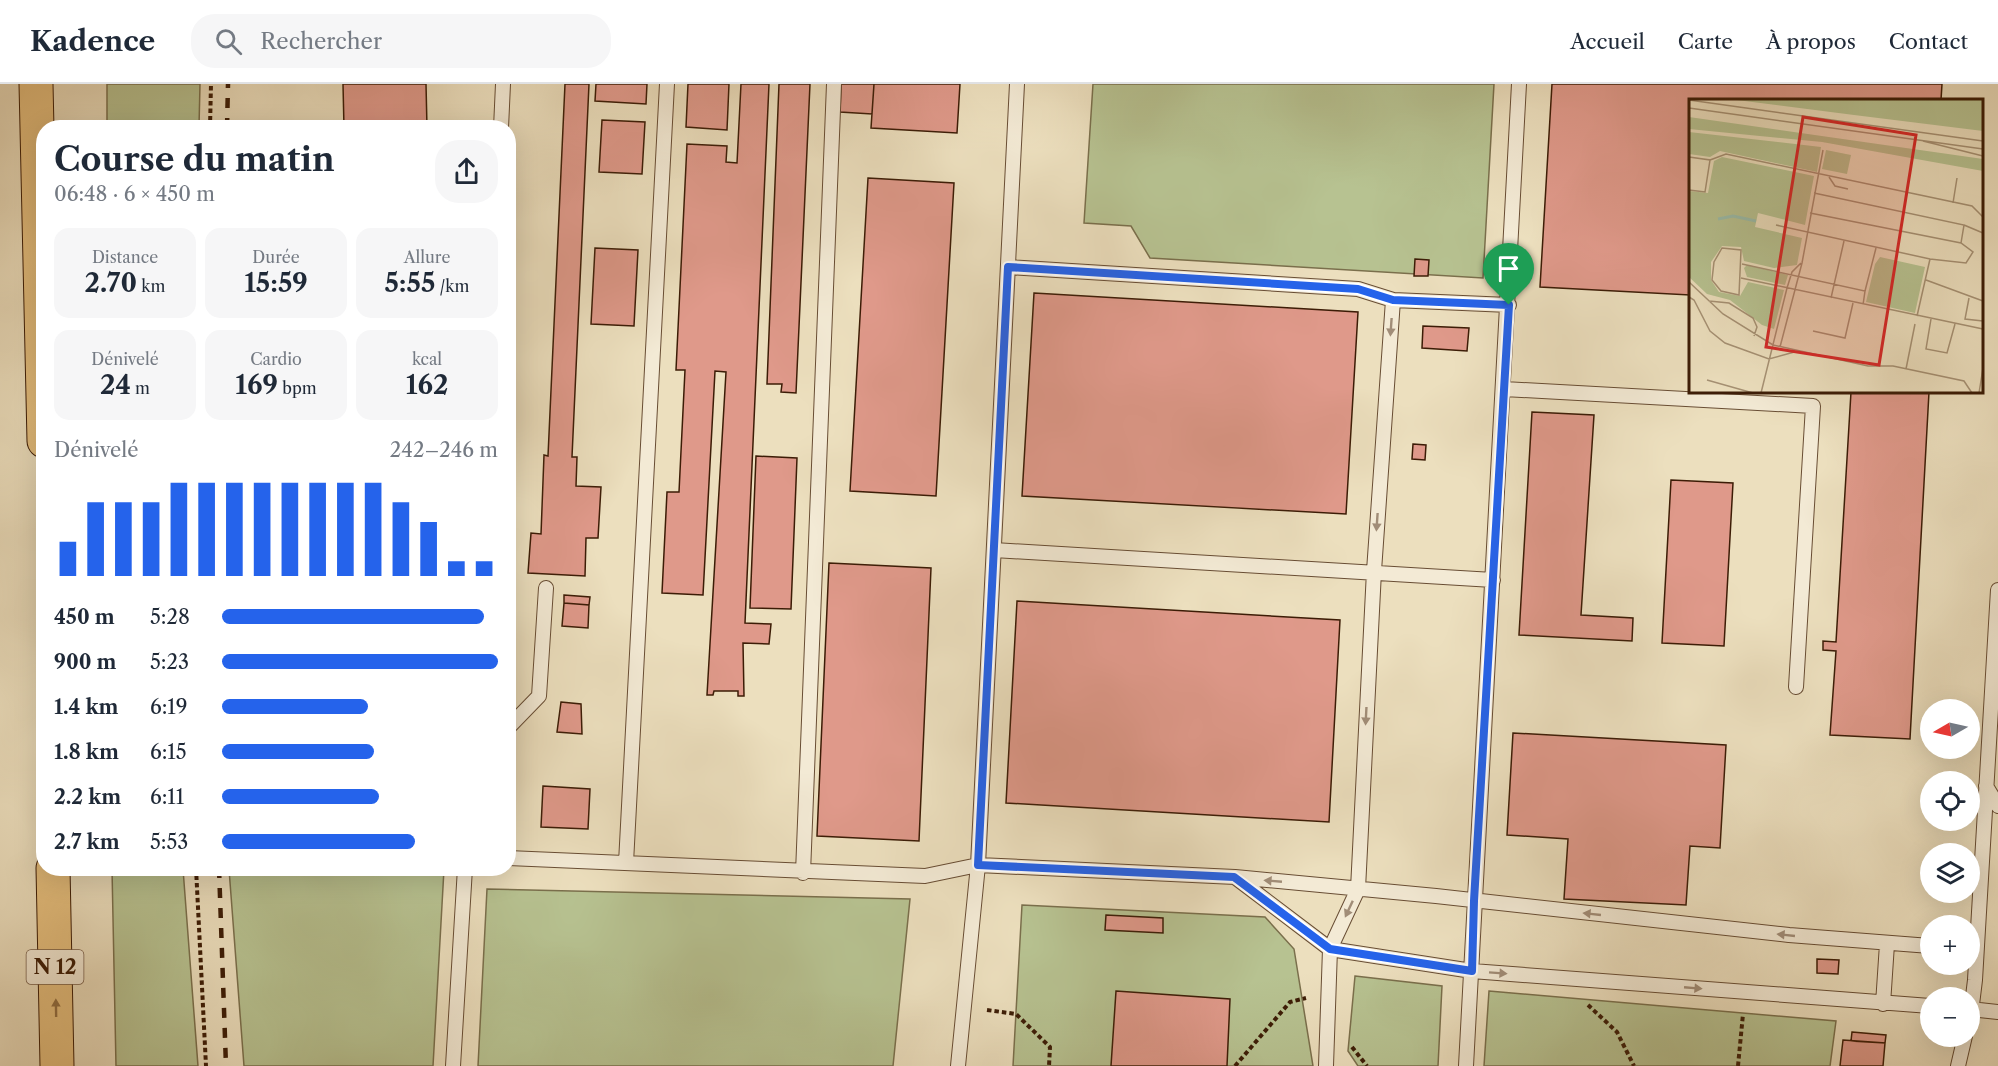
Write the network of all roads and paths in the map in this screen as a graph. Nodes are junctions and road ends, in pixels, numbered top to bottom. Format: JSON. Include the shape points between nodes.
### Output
{"nodes":[{"id":1,"x":36,"y":84,"type":"edge"},
{"id":2,"x":211,"y":84,"type":"edge"},
{"id":3,"x":503,"y":84,"type":"edge"},
{"id":4,"x":667,"y":84,"type":"edge"},
{"id":5,"x":834,"y":84,"type":"edge"},
{"id":6,"x":1017,"y":84,"type":"edge"},
{"id":7,"x":1519,"y":84,"type":"edge"},
{"id":8,"x":37,"y":120,"type":"edge"},
{"id":9,"x":210,"y":120,"type":"edge"},
{"id":10,"x":501,"y":120,"type":"edge"},
{"id":11,"x":1008,"y":267,"type":"junction"},
{"id":12,"x":1393,"y":300,"type":"junction"},
{"id":13,"x":1509,"y":305,"type":"junction"},
{"id":14,"x":1504,"y":389,"type":"junction"},
{"id":15,"x":994,"y":550,"type":"junction"},
{"id":16,"x":1374,"y":571,"type":"junction"},
{"id":17,"x":1493,"y":580,"type":"junction"},
{"id":18,"x":546,"y":588,"type":"dead end"},
{"id":19,"x":1998,"y":590,"type":"edge"},
{"id":20,"x":1796,"y":687,"type":"dead end"},
{"id":21,"x":516,"y":720,"type":"edge"},
{"id":22,"x":1986,"y":786,"type":"junction"},
{"id":23,"x":1998,"y":806,"type":"edge"},
{"id":24,"x":516,"y":858,"type":"edge"},
{"id":25,"x":626,"y":863,"type":"junction"},
{"id":26,"x":978,"y":865,"type":"junction"},
{"id":27,"x":803,"y":873,"type":"junction"},
{"id":28,"x":53,"y":876,"type":"edge"},
{"id":29,"x":196,"y":876,"type":"edge"},
{"id":30,"x":465,"y":876,"type":"edge"},
{"id":31,"x":1234,"y":877,"type":"junction"},
{"id":32,"x":1358,"y":889,"type":"junction"},
{"id":33,"x":1474,"y":901,"type":"junction"},
{"id":34,"x":1976,"y":915,"type":"edge"},
{"id":35,"x":1887,"y":944,"type":"junction"},
{"id":36,"x":1920,"y":946,"type":"edge"},
{"id":37,"x":1330,"y":949,"type":"junction"},
{"id":38,"x":1472,"y":971,"type":"junction"},
{"id":39,"x":1558,"y":978,"type":"junction"},
{"id":40,"x":1744,"y":993,"type":"junction"},
{"id":41,"x":1883,"y":1004,"type":"junction"},
{"id":42,"x":1920,"y":1006,"type":"edge"},
{"id":43,"x":964,"y":1007,"type":"junction"},
{"id":44,"x":1998,"y":1012,"type":"edge"},
{"id":45,"x":1980,"y":1013,"type":"edge"},
{"id":46,"x":1962,"y":1047,"type":"edge"},
{"id":47,"x":57,"y":1066,"type":"edge"},
{"id":48,"x":206,"y":1066,"type":"edge"},
{"id":49,"x":453,"y":1066,"type":"edge"},
{"id":50,"x":958,"y":1066,"type":"edge"},
{"id":51,"x":1049,"y":1066,"type":"edge"},
{"id":52,"x":1326,"y":1066,"type":"edge"},
{"id":53,"x":1466,"y":1066,"type":"edge"},
{"id":54,"x":1634,"y":1066,"type":"edge"},
{"id":55,"x":1738,"y":1066,"type":"edge"},
{"id":56,"x":1958,"y":1066,"type":"edge"}],
"edges":[{"from":1,"to":8,"type":"highway"},
{"from":2,"to":9,"type":"path"},
{"from":3,"to":10,"type":"lane"},
{"from":4,"to":25,"type":"lane"},
{"from":5,"to":27,"type":"lane"},
{"from":6,"to":11,"type":"lane"},
{"from":7,"to":13,"type":"lane"},
{"from":11,"to":12,"type":"lane","via":[[1358,289]]},
{"from":11,"to":15,"type":"lane"},
{"from":12,"to":13,"type":"lane"},
{"from":12,"to":16,"type":"lane","one_way":true},
{"from":13,"to":14,"type":"lane"},
{"from":14,"to":17,"type":"lane"},
{"from":14,"to":20,"type":"lane","via":[[1813,406]]},
{"from":15,"to":16,"type":"lane"},
{"from":15,"to":26,"type":"lane"},
{"from":16,"to":17,"type":"lane"},
{"from":16,"to":32,"type":"lane","one_way":true},
{"from":17,"to":33,"type":"lane"},
{"from":18,"to":21,"type":"lane","via":[[539,696]]},
{"from":19,"to":22,"type":"lane"},
{"from":22,"to":23,"type":"lane"},
{"from":22,"to":34,"type":"lane"},
{"from":24,"to":25,"type":"lane"},
{"from":25,"to":27,"type":"lane"},
{"from":26,"to":27,"type":"lane","via":[[925,876]]},
{"from":26,"to":31,"type":"lane"},
{"from":26,"to":43,"type":"lane"},
{"from":47,"to":28,"type":"highway","number":"N 12","one_way":true},
{"from":29,"to":48,"type":"path"},
{"from":30,"to":49,"type":"lane"},
{"from":32,"to":31,"type":"lane","one_way":true},
{"from":31,"to":37,"type":"lane"},
{"from":32,"to":33,"type":"lane"},
{"from":32,"to":37,"type":"lane","one_way":true},
{"from":35,"to":33,"type":"lane","one_way":true},
{"from":33,"to":38,"type":"lane"},
{"from":35,"to":36,"type":"lane"},
{"from":35,"to":41,"type":"lane"},
{"from":37,"to":38,"type":"lane"},
{"from":37,"to":52,"type":"lane"},
{"from":38,"to":39,"type":"lane","one_way":true},
{"from":38,"to":53,"type":"lane"},
{"from":39,"to":40,"type":"lane","one_way":true},
{"from":39,"to":54,"type":"path","via":[[1617,1032]]},
{"from":40,"to":41,"type":"lane"},
{"from":40,"to":55,"type":"path"},
{"from":41,"to":42,"type":"lane"},
{"from":43,"to":50,"type":"lane"},
{"from":43,"to":51,"type":"path","via":[[1016,1014],[1050,1047]]},
{"from":44,"to":45,"type":"lane"},
{"from":46,"to":56,"type":"lane"}]}
